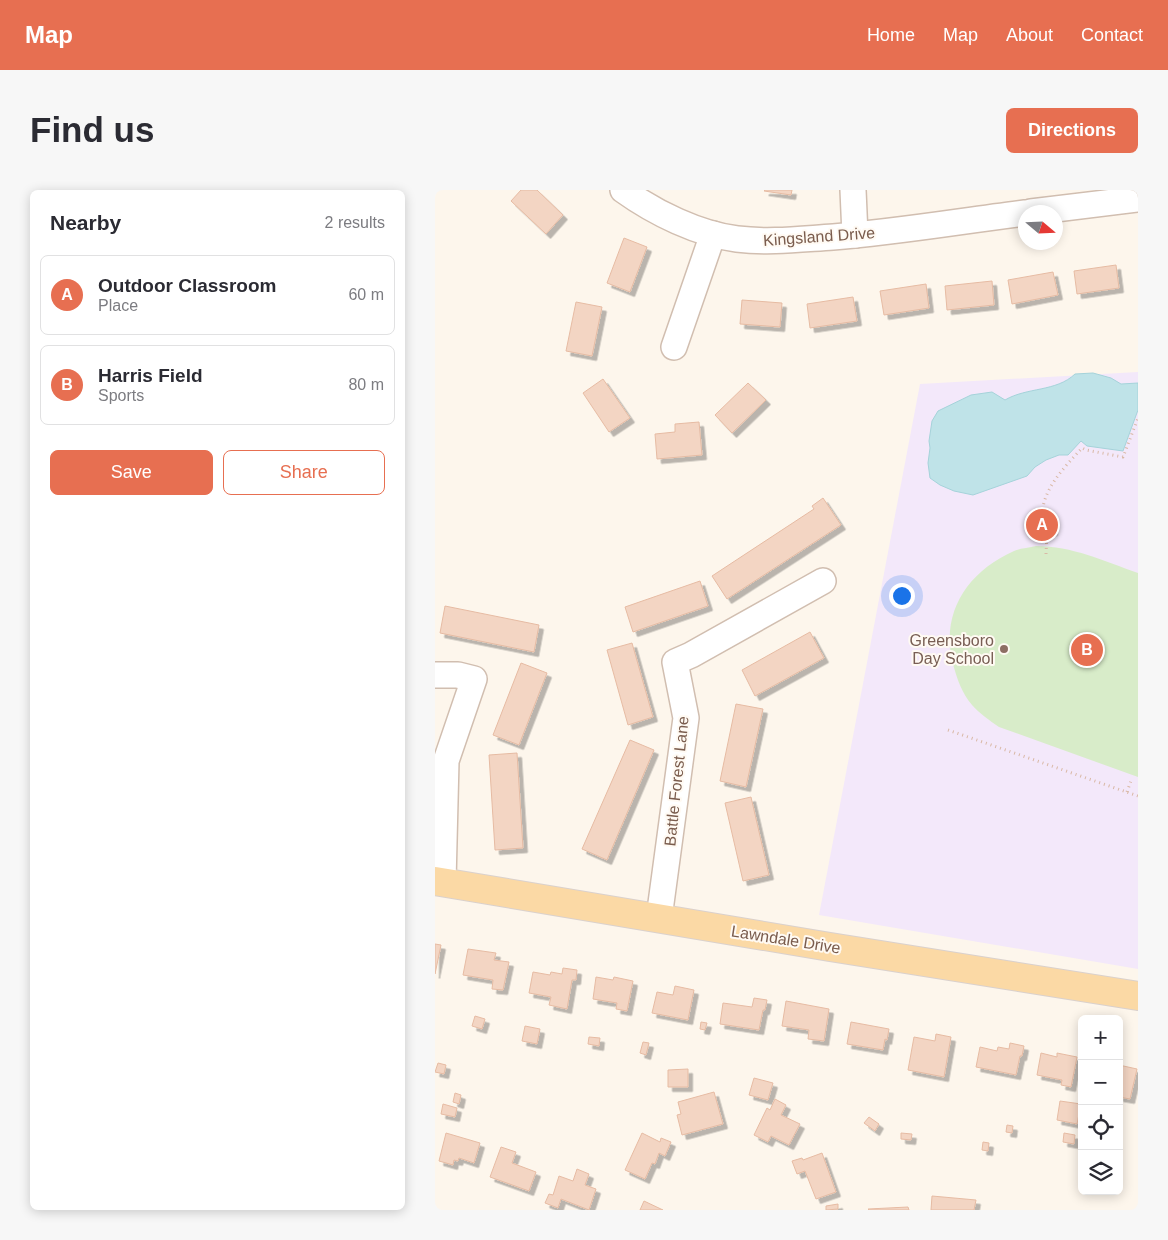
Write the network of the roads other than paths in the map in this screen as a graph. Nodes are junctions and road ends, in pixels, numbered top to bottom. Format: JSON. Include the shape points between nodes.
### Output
{"nodes":[{"id":1,"x":623,"y":190,"type":"edge"},
{"id":2,"x":853,"y":190,"type":"edge"},
{"id":3,"x":1138,"y":199,"type":"edge"},
{"id":4,"x":1063,"y":208,"type":"edge"},
{"id":5,"x":1018,"y":214,"type":"edge"},
{"id":6,"x":713,"y":234,"type":"junction"},
{"id":7,"x":855,"y":235,"type":"junction"},
{"id":8,"x":674,"y":347,"type":"dead end"},
{"id":9,"x":823,"y":581,"type":"dead end"},
{"id":10,"x":435,"y":675,"type":"edge"},
{"id":11,"x":439,"y":881,"type":"edge"},
{"id":12,"x":659,"y":918,"type":"junction"},
{"id":13,"x":1138,"y":996,"type":"edge"}],
"edges":[{"from":1,"to":6,"type":"street","name":"Kingsland Drive","via":[[675,221]]},
{"from":2,"to":7,"type":"street"},
{"from":3,"to":4,"type":"street"},
{"from":5,"to":7,"type":"street","name":"Kingsland Drive"},
{"from":6,"to":7,"type":"street","name":"Kingsland Drive","via":[[778,241]]},
{"from":6,"to":8,"type":"street"},
{"from":9,"to":12,"type":"street","name":"Battle Forest Lane","via":[[675,662],[686,718]]},
{"from":10,"to":11,"type":"street","via":[[474,679],[446,761]]},
{"from":11,"to":12,"type":"main road","name":"Lawndale Drive"},
{"from":12,"to":13,"type":"main road","name":"Lawndale Drive"}]}
